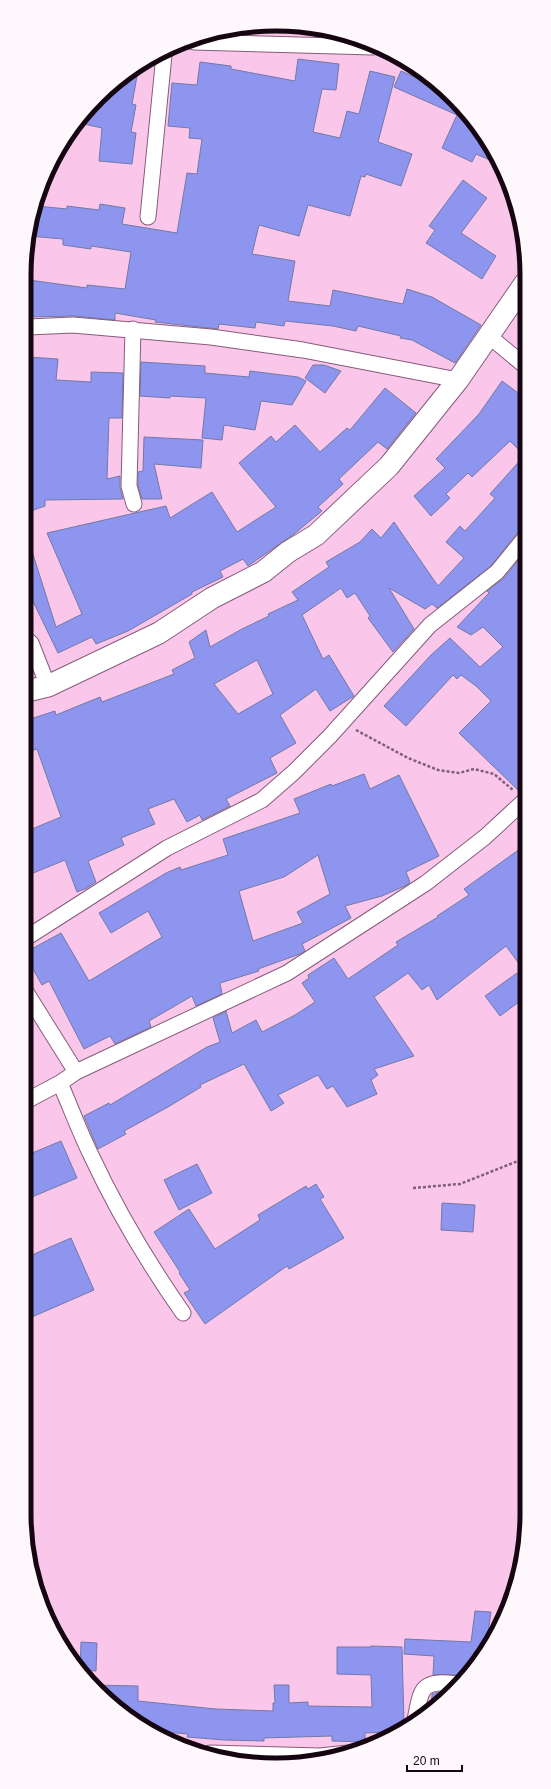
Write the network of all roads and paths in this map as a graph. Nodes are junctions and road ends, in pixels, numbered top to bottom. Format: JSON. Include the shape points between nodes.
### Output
{"nodes":[{"id":1,"x":202,"y":42,"type":"edge"},
{"id":2,"x":361,"y":47,"type":"edge"},
{"id":3,"x":164,"y":58,"type":"edge"},
{"id":4,"x":148,"y":217,"type":"dead end"},
{"id":5,"x":520,"y":290,"type":"edge"},
{"id":6,"x":31,"y":327,"type":"edge"},
{"id":7,"x":133,"y":329,"type":"junction"},
{"id":8,"x":489,"y":336,"type":"junction"},
{"id":9,"x":520,"y":362,"type":"edge"},
{"id":10,"x":458,"y":380,"type":"junction"},
{"id":11,"x":134,"y":504,"type":"dead end"},
{"id":12,"x":520,"y":544,"type":"edge"},
{"id":13,"x":31,"y":643,"type":"edge"},
{"id":14,"x":48,"y":686,"type":"junction"},
{"id":15,"x":31,"y":690,"type":"edge"},
{"id":16,"x":342,"y":723,"type":"junction"},
{"id":17,"x":520,"y":796,"type":"edge"},
{"id":18,"x":31,"y":935,"type":"edge"},
{"id":19,"x":31,"y":1000,"type":"edge"},
{"id":20,"x":76,"y":1072,"type":"junction"},
{"id":21,"x":60,"y":1083,"type":"junction"},
{"id":22,"x":31,"y":1098,"type":"edge"},
{"id":23,"x":520,"y":1160,"type":"edge"},
{"id":24,"x":413,"y":1188,"type":"dead end"},
{"id":25,"x":183,"y":1314,"type":"dead end"},
{"id":26,"x":451,"y":1683,"type":"edge"},
{"id":27,"x":416,"y":1713,"type":"edge"},
{"id":28,"x":231,"y":1754,"type":"edge"},
{"id":29,"x":309,"y":1756,"type":"edge"}],
"edges":[{"from":1,"to":2,"type":"street"},
{"from":3,"to":4,"type":"street"},
{"from":5,"to":8,"type":"street"},
{"from":6,"to":7,"type":"street","via":[[73,325]]},
{"from":7,"to":10,"type":"street","via":[[303,350]]},
{"from":7,"to":11,"type":"street","via":[[129,486]]},
{"from":8,"to":9,"type":"street"},
{"from":8,"to":10,"type":"street"},
{"from":10,"to":14,"type":"street","via":[[389,466],[316,535],[288,552],[263,572],[212,598],[159,632]]},
{"from":12,"to":16,"type":"street","via":[[496,572],[430,625]]},
{"from":13,"to":14,"type":"street"},
{"from":14,"to":15,"type":"street"},
{"from":16,"to":17,"type":"path","via":[[438,770],[459,772],[474,769],[494,774]]},
{"from":16,"to":18,"type":"street","via":[[294,772],[262,800],[167,848]]},
{"from":17,"to":20,"type":"street","via":[[485,837],[426,883],[287,973]]},
{"from":19,"to":20,"type":"street"},
{"from":20,"to":21,"type":"street"},
{"from":21,"to":22,"type":"street"},
{"from":21,"to":25,"type":"street","via":[[118,1210]]},
{"from":23,"to":24,"type":"path","via":[[460,1184]]},
{"from":26,"to":27,"type":"street","via":[[439,1682],[425,1686],[420,1693]]},
{"from":28,"to":29,"type":"street"}]}
